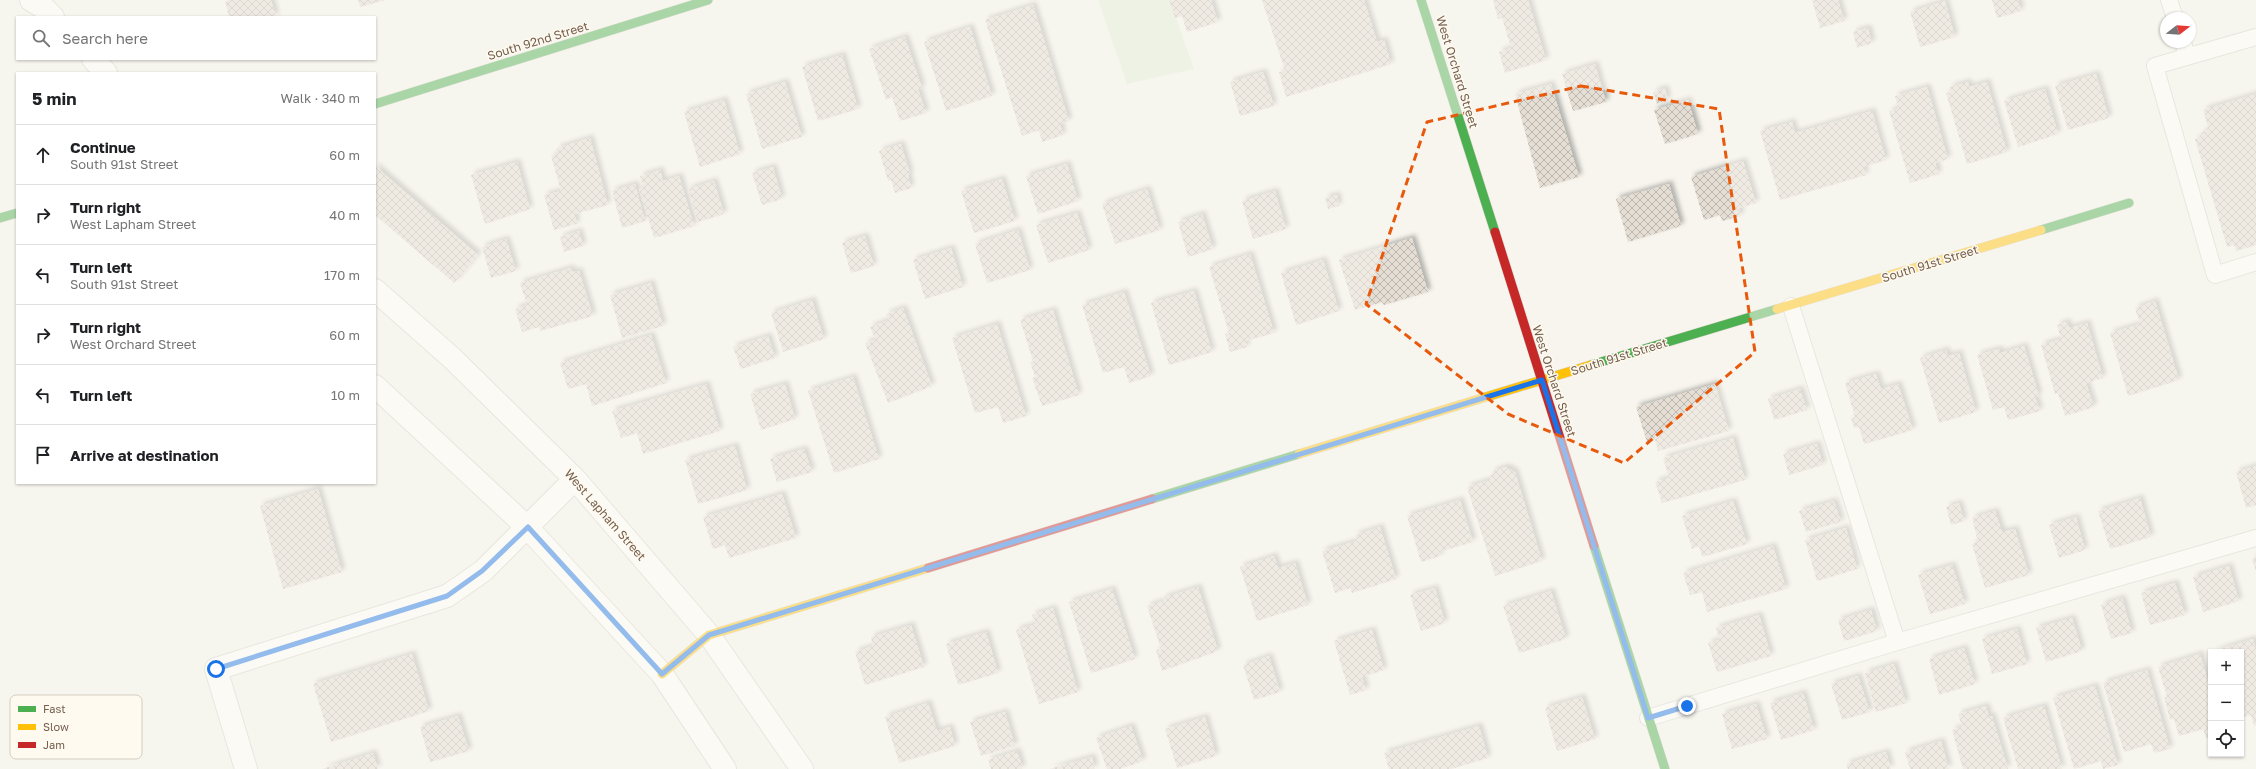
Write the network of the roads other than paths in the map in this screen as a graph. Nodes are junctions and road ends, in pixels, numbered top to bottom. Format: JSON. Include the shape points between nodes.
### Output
{"nodes":[{"id":1,"x":31,"y":0,"type":"edge"},
{"id":2,"x":1422,"y":0,"type":"edge"},
{"id":3,"x":2169,"y":0,"type":"edge"},
{"id":4,"x":701,"y":1,"type":"edge"},
{"id":5,"x":2173,"y":12,"type":"edge"},
{"id":6,"x":52,"y":16,"type":"edge"},
{"id":7,"x":2256,"y":37,"type":"edge"},
{"id":8,"x":2185,"y":49,"type":"edge"},
{"id":9,"x":94,"y":60,"type":"edge"},
{"id":10,"x":105,"y":72,"type":"edge"},
{"id":11,"x":376,"y":104,"type":"edge"},
{"id":12,"x":2129,"y":203,"type":"dead end"},
{"id":13,"x":16,"y":213,"type":"edge"},
{"id":14,"x":0,"y":218,"type":"edge"},
{"id":15,"x":2256,"y":262,"type":"edge"},
{"id":16,"x":376,"y":291,"type":"edge"},
{"id":17,"x":1791,"y":306,"type":"junction"},
{"id":18,"x":1542,"y":380,"type":"junction"},
{"id":19,"x":376,"y":387,"type":"edge"},
{"id":20,"x":575,"y":479,"type":"junction"},
{"id":21,"x":528,"y":527,"type":"junction"},
{"id":22,"x":2256,"y":538,"type":"edge"},
{"id":23,"x":709,"y":635,"type":"junction"},
{"id":24,"x":1897,"y":642,"type":"junction"},
{"id":25,"x":662,"y":674,"type":"junction"},
{"id":26,"x":1648,"y":718,"type":"junction"},
{"id":27,"x":246,"y":769,"type":"edge"},
{"id":28,"x":725,"y":769,"type":"edge"},
{"id":29,"x":802,"y":769,"type":"edge"},
{"id":30,"x":1665,"y":769,"type":"edge"}],
"edges":[{"from":1,"to":6,"type":"street"},
{"from":2,"to":18,"type":"street","name":"West Orchard Street"},
{"from":3,"to":5,"type":"lane"},
{"from":4,"to":11,"type":"street","name":"South 92nd Street"},
{"from":7,"to":8,"type":"lane"},
{"from":8,"to":15,"type":"lane","via":[[2155,66],[2215,275]]},
{"from":9,"to":10,"type":"street"},
{"from":12,"to":17,"type":"street","name":"South 91st Street"},
{"from":13,"to":14,"type":"street"},
{"from":16,"to":20,"type":"street","name":"West Lapham Street","via":[[453,359]]},
{"from":17,"to":18,"type":"street","name":"South 91st Street"},
{"from":17,"to":24,"type":"lane"},
{"from":18,"to":23,"type":"street","name":"South 91st Street"},
{"from":18,"to":26,"type":"street","name":"West Orchard Street"},
{"from":19,"to":21,"type":"street"},
{"from":20,"to":21,"type":"street"},
{"from":20,"to":23,"type":"street","name":"West Lapham Street"},
{"from":21,"to":25,"type":"street"},
{"from":21,"to":27,"type":"street","via":[[482,571],[447,596],[216,669]]},
{"from":22,"to":24,"type":"lane"},
{"from":23,"to":25,"type":"street","name":"South 91st Street"},
{"from":23,"to":29,"type":"street","name":"West Lapham Street"},
{"from":24,"to":26,"type":"lane"},
{"from":25,"to":28,"type":"street"},
{"from":26,"to":30,"type":"street","name":"West Orchard Street"}]}
